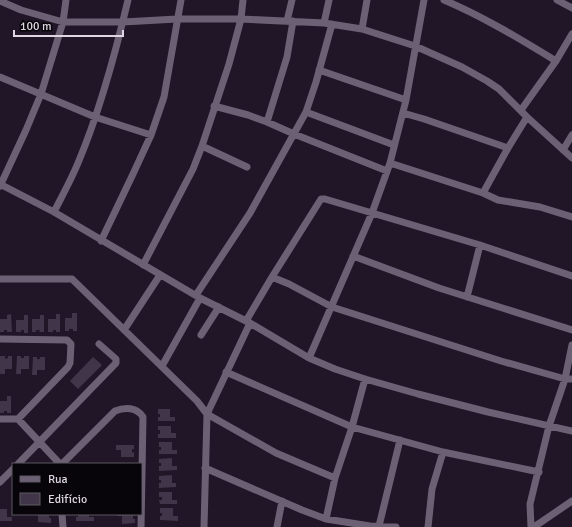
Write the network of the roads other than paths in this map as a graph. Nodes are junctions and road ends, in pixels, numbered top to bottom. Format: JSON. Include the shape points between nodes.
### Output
{"nodes":[{"id":1,"x":66,"y":0,"type":"edge"},
{"id":2,"x":128,"y":0,"type":"edge"},
{"id":3,"x":181,"y":0,"type":"edge"},
{"id":4,"x":243,"y":0,"type":"edge"},
{"id":5,"x":292,"y":0,"type":"edge"},
{"id":6,"x":328,"y":0,"type":"edge"},
{"id":7,"x":367,"y":0,"type":"edge"},
{"id":8,"x":424,"y":0,"type":"edge"},
{"id":9,"x":444,"y":0,"type":"edge"},
{"id":10,"x":557,"y":0,"type":"edge"},
{"id":11,"x":0,"y":1,"type":"edge"},
{"id":12,"x":572,"y":8,"type":"edge"},
{"id":13,"x":178,"y":19,"type":"junction"},
{"id":14,"x":241,"y":19,"type":"junction"},
{"id":15,"x":290,"y":21,"type":"junction"},
{"id":16,"x":63,"y":22,"type":"junction"},
{"id":17,"x":123,"y":22,"type":"junction"},
{"id":18,"x":328,"y":23,"type":"junction"},
{"id":19,"x":362,"y":29,"type":"junction"},
{"id":20,"x":572,"y":34,"type":"edge"},
{"id":21,"x":415,"y":46,"type":"junction"},
{"id":22,"x":556,"y":62,"type":"junction"},
{"id":23,"x":319,"y":70,"type":"junction"},
{"id":24,"x":0,"y":77,"type":"edge"},
{"id":25,"x":41,"y":94,"type":"junction"},
{"id":26,"x":406,"y":100,"type":"junction"},
{"id":27,"x":214,"y":106,"type":"junction"},
{"id":28,"x":521,"y":110,"type":"junction"},
{"id":29,"x":306,"y":112,"type":"junction"},
{"id":30,"x":403,"y":113,"type":"junction"},
{"id":31,"x":95,"y":117,"type":"junction"},
{"id":32,"x":527,"y":117,"type":"junction"},
{"id":33,"x":267,"y":122,"type":"junction"},
{"id":34,"x":294,"y":134,"type":"junction"},
{"id":35,"x":151,"y":135,"type":"junction"},
{"id":36,"x":572,"y":135,"type":"edge"},
{"id":37,"x":394,"y":145,"type":"junction"},
{"id":38,"x":202,"y":146,"type":"junction"},
{"id":39,"x":508,"y":148,"type":"junction"},
{"id":40,"x":563,"y":150,"type":"junction"},
{"id":41,"x":572,"y":158,"type":"edge"},
{"id":42,"x":390,"y":163,"type":"junction"},
{"id":43,"x":247,"y":167,"type":"dead end"},
{"id":44,"x":387,"y":171,"type":"junction"},
{"id":45,"x":0,"y":185,"type":"edge"},
{"id":46,"x":483,"y":193,"type":"junction"},
{"id":47,"x":54,"y":212,"type":"junction"},
{"id":48,"x":372,"y":213,"type":"junction"},
{"id":49,"x":572,"y":217,"type":"edge"},
{"id":50,"x":101,"y":241,"type":"junction"},
{"id":51,"x":480,"y":245,"type":"junction"},
{"id":52,"x":353,"y":256,"type":"junction"},
{"id":53,"x":143,"y":265,"type":"junction"},
{"id":54,"x":160,"y":275,"type":"junction"},
{"id":55,"x":572,"y":276,"type":"edge"},
{"id":56,"x":272,"y":277,"type":"junction"},
{"id":57,"x":0,"y":278,"type":"edge"},
{"id":58,"x":198,"y":297,"type":"junction"},
{"id":59,"x":467,"y":297,"type":"junction"},
{"id":60,"x":219,"y":307,"type":"junction"},
{"id":61,"x":332,"y":307,"type":"junction"},
{"id":62,"x":248,"y":322,"type":"junction"},
{"id":63,"x":124,"y":330,"type":"junction"},
{"id":64,"x":572,"y":330,"type":"edge"},
{"id":65,"x":201,"y":335,"type":"dead end"},
{"id":66,"x":0,"y":339,"type":"edge"},
{"id":67,"x":99,"y":344,"type":"dead end"},
{"id":68,"x":572,"y":345,"type":"edge"},
{"id":69,"x":309,"y":358,"type":"junction"},
{"id":70,"x":162,"y":366,"type":"junction"},
{"id":71,"x":226,"y":372,"type":"junction"},
{"id":72,"x":365,"y":379,"type":"junction"},
{"id":73,"x":568,"y":379,"type":"edge"},
{"id":74,"x":207,"y":414,"type":"junction"},
{"id":75,"x":0,"y":419,"type":"edge"},
{"id":76,"x":18,"y":420,"type":"junction"},
{"id":77,"x":549,"y":426,"type":"junction"},
{"id":78,"x":352,"y":427,"type":"junction"},
{"id":79,"x":572,"y":431,"type":"edge"},
{"id":80,"x":400,"y":440,"type":"junction"},
{"id":81,"x":39,"y":442,"type":"junction"},
{"id":82,"x":443,"y":452,"type":"junction"},
{"id":83,"x":19,"y":463,"type":"edge"},
{"id":84,"x":60,"y":463,"type":"edge"},
{"id":85,"x":62,"y":463,"type":"edge"},
{"id":86,"x":205,"y":468,"type":"junction"},
{"id":87,"x":12,"y":470,"type":"edge"},
{"id":88,"x":142,"y":472,"type":"edge"},
{"id":89,"x":538,"y":472,"type":"junction"},
{"id":90,"x":335,"y":478,"type":"junction"},
{"id":91,"x":0,"y":482,"type":"edge"},
{"id":92,"x":282,"y":501,"type":"junction"},
{"id":93,"x":572,"y":501,"type":"edge"},
{"id":94,"x":62,"y":515,"type":"edge"},
{"id":95,"x":141,"y":515,"type":"edge"},
{"id":96,"x":326,"y":519,"type":"junction"},
{"id":97,"x":370,"y":526,"type":"edge"},
{"id":98,"x":379,"y":526,"type":"edge"},
{"id":99,"x":63,"y":527,"type":"edge"},
{"id":100,"x":141,"y":527,"type":"edge"},
{"id":101,"x":204,"y":527,"type":"edge"},
{"id":102,"x":277,"y":527,"type":"edge"},
{"id":103,"x":396,"y":527,"type":"edge"},
{"id":104,"x":428,"y":527,"type":"edge"},
{"id":105,"x":533,"y":527,"type":"edge"}],
"edges":[{"from":1,"to":16,"type":"street"},
{"from":2,"to":17,"type":"street"},
{"from":3,"to":13,"type":"street"},
{"from":4,"to":14,"type":"street"},
{"from":5,"to":15,"type":"street"},
{"from":6,"to":18,"type":"street"},
{"from":7,"to":19,"type":"street"},
{"from":8,"to":21,"type":"street"},
{"from":9,"to":22,"type":"street","via":[[518,37]]},
{"from":10,"to":12,"type":"street"},
{"from":11,"to":16,"type":"street"},
{"from":13,"to":14,"type":"street"},
{"from":13,"to":17,"type":"street"},
{"from":13,"to":35,"type":"street","via":[[164,97]]},
{"from":14,"to":15,"type":"street"},
{"from":14,"to":27,"type":"street"},
{"from":15,"to":18,"type":"street"},
{"from":15,"to":33,"type":"street","via":[[287,57]]},
{"from":16,"to":17,"type":"street"},
{"from":16,"to":25,"type":"street"},
{"from":17,"to":31,"type":"street"},
{"from":18,"to":19,"type":"street"},
{"from":18,"to":23,"type":"street"},
{"from":19,"to":21,"type":"street"},
{"from":20,"to":22,"type":"street"},
{"from":21,"to":26,"type":"street"},
{"from":21,"to":28,"type":"street","via":[[487,81]]},
{"from":22,"to":28,"type":"street"},
{"from":23,"to":26,"type":"street"},
{"from":23,"to":29,"type":"street"},
{"from":24,"to":25,"type":"street"},
{"from":25,"to":31,"type":"street"},
{"from":25,"to":45,"type":"street"},
{"from":26,"to":30,"type":"street"},
{"from":27,"to":33,"type":"street"},
{"from":27,"to":38,"type":"street"},
{"from":28,"to":32,"type":"street"},
{"from":29,"to":34,"type":"street"},
{"from":29,"to":37,"type":"street"},
{"from":30,"to":37,"type":"street"},
{"from":30,"to":39,"type":"street"},
{"from":31,"to":35,"type":"street"},
{"from":31,"to":47,"type":"street","via":[[78,164]]},
{"from":32,"to":39,"type":"street"},
{"from":32,"to":40,"type":"street"},
{"from":33,"to":34,"type":"street"},
{"from":34,"to":44,"type":"street"},
{"from":34,"to":58,"type":"street","via":[[250,213]]},
{"from":35,"to":50,"type":"street"},
{"from":36,"to":40,"type":"street"},
{"from":37,"to":42,"type":"street"},
{"from":38,"to":43,"type":"street"},
{"from":38,"to":53,"type":"street","via":[[194,169]]},
{"from":39,"to":46,"type":"street"},
{"from":40,"to":41,"type":"street"},
{"from":42,"to":44,"type":"street"},
{"from":42,"to":46,"type":"street"},
{"from":44,"to":48,"type":"street"},
{"from":45,"to":47,"type":"street"},
{"from":46,"to":49,"type":"street","via":[[498,200],[540,207]]},
{"from":47,"to":50,"type":"street"},
{"from":48,"to":51,"type":"street"},
{"from":48,"to":52,"type":"street"},
{"from":48,"to":56,"type":"street","via":[[321,199]]},
{"from":50,"to":53,"type":"street"},
{"from":51,"to":55,"type":"street"},
{"from":51,"to":59,"type":"street"},
{"from":52,"to":59,"type":"street"},
{"from":52,"to":61,"type":"street"},
{"from":53,"to":54,"type":"street"},
{"from":54,"to":58,"type":"street"},
{"from":54,"to":63,"type":"street"},
{"from":56,"to":61,"type":"street"},
{"from":56,"to":62,"type":"street"},
{"from":57,"to":63,"type":"street","via":[[72,279]]},
{"from":58,"to":60,"type":"street"},
{"from":58,"to":70,"type":"street"},
{"from":59,"to":64,"type":"street"},
{"from":60,"to":62,"type":"street"},
{"from":60,"to":65,"type":"street"},
{"from":61,"to":69,"type":"street"},
{"from":61,"to":73,"type":"street","via":[[501,361]]},
{"from":62,"to":69,"type":"street"},
{"from":62,"to":71,"type":"street"},
{"from":63,"to":70,"type":"street"},
{"from":66,"to":76,"type":"street","via":[[67,340],[71,344],[68,367]]},
{"from":67,"to":81,"type":"street","via":[[116,359],[116,363]]},
{"from":68,"to":73,"type":"street"},
{"from":69,"to":72,"type":"street"},
{"from":70,"to":74,"type":"street","via":[[192,395]]},
{"from":71,"to":74,"type":"street"},
{"from":71,"to":78,"type":"street"},
{"from":72,"to":77,"type":"street"},
{"from":72,"to":78,"type":"street"},
{"from":73,"to":77,"type":"street"},
{"from":74,"to":86,"type":"street"},
{"from":74,"to":90,"type":"street","via":[[269,450]]},
{"from":75,"to":76,"type":"street"},
{"from":76,"to":81,"type":"street"},
{"from":77,"to":79,"type":"street"},
{"from":77,"to":89,"type":"street"},
{"from":78,"to":80,"type":"street"},
{"from":78,"to":90,"type":"street"},
{"from":80,"to":82,"type":"street"},
{"from":80,"to":98,"type":"street"},
{"from":81,"to":83,"type":"street"},
{"from":81,"to":84,"type":"street"},
{"from":82,"to":89,"type":"street"},
{"from":82,"to":104,"type":"street","via":[[432,489]]},
{"from":85,"to":88,"type":"street","via":[[116,411],[136,409],[143,416]]},
{"from":86,"to":92,"type":"street"},
{"from":86,"to":101,"type":"street"},
{"from":87,"to":91,"type":"street"},
{"from":89,"to":105,"type":"street","via":[[530,504]]},
{"from":90,"to":96,"type":"street"},
{"from":92,"to":96,"type":"street"},
{"from":92,"to":102,"type":"street"},
{"from":93,"to":105,"type":"street"},
{"from":94,"to":99,"type":"street"},
{"from":95,"to":100,"type":"street"},
{"from":96,"to":97,"type":"street"},
{"from":97,"to":98,"type":"street"},
{"from":98,"to":103,"type":"street"}]}
